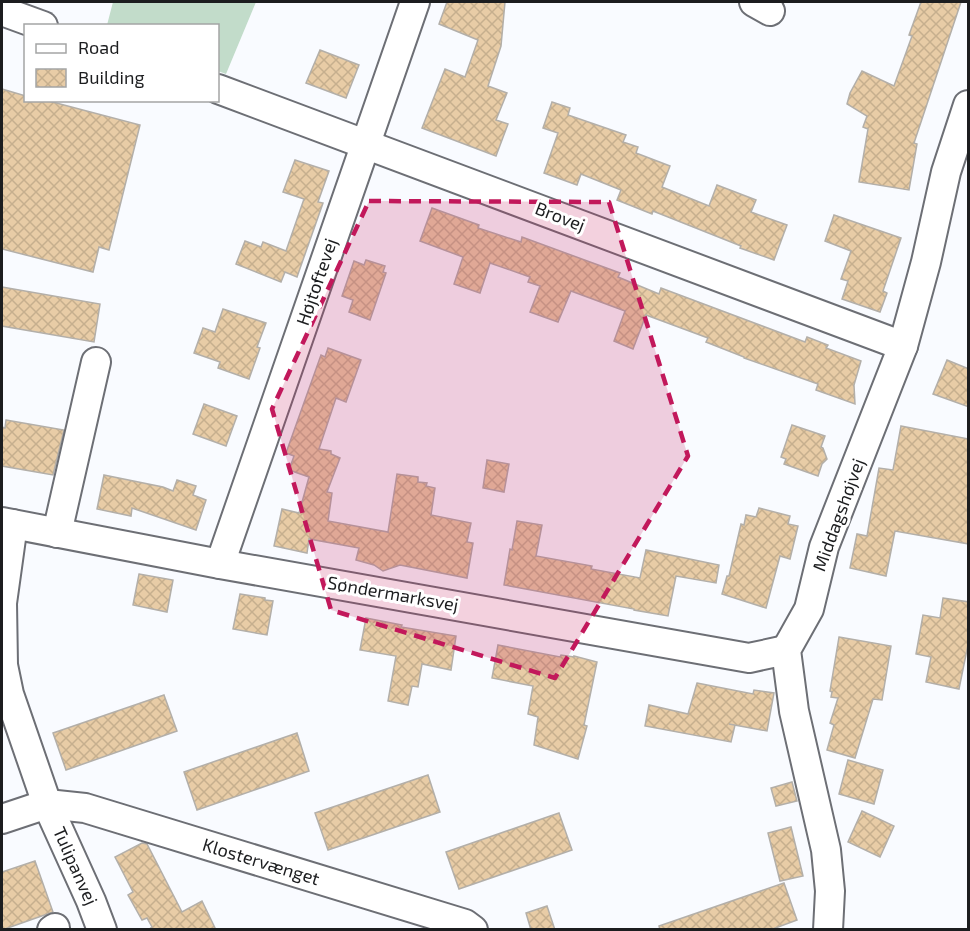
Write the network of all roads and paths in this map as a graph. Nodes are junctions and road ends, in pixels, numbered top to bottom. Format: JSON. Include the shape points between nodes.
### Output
{"nodes":[{"id":1,"x":415,"y":2,"type":"edge"},
{"id":2,"x":2,"y":11,"type":"edge"},
{"id":3,"x":38,"y":24,"type":"edge"},
{"id":4,"x":219,"y":89,"type":"edge"},
{"id":5,"x":969,"y":105,"type":"edge"},
{"id":6,"x":365,"y":144,"type":"junction"},
{"id":7,"x":903,"y":346,"type":"junction"},
{"id":8,"x":96,"y":362,"type":"dead end"},
{"id":9,"x":7,"y":523,"type":"edge"},
{"id":10,"x":57,"y":533,"type":"junction"},
{"id":11,"x":220,"y":564,"type":"junction"},
{"id":12,"x":786,"y":650,"type":"junction"},
{"id":13,"x":47,"y":804,"type":"junction"},
{"id":14,"x":2,"y":819,"type":"edge"},
{"id":15,"x":102,"y":930,"type":"edge"},
{"id":16,"x":473,"y":930,"type":"edge"},
{"id":17,"x":828,"y":930,"type":"edge"}],
"edges":[{"from":1,"to":6,"type":"street","name":"Højtoftevej"},
{"from":2,"to":3,"type":"street"},
{"from":4,"to":6,"type":"street","name":"Brovej"},
{"from":5,"to":7,"type":"street","name":"Middagshøjvej","via":[[946,172],[927,262]]},
{"from":6,"to":7,"type":"street","name":"Brovej"},
{"from":6,"to":11,"type":"street","name":"Højtoftevej"},
{"from":7,"to":12,"type":"street","name":"Middagshøjvej","via":[[824,547],[809,609]]},
{"from":8,"to":10,"type":"street"},
{"from":9,"to":10,"type":"street","name":"Søndermarksvej"},
{"from":9,"to":13,"type":"street","name":"Tulipanvej","via":[[3,665],[9,694]]},
{"from":10,"to":11,"type":"street","name":"Søndermarksvej"},
{"from":11,"to":12,"type":"street","name":"Søndermarksvej","via":[[749,658]]},
{"from":12,"to":17,"type":"street","via":[[794,711],[826,850]]},
{"from":13,"to":14,"type":"street","name":"Tulipanvej"},
{"from":13,"to":15,"type":"street","name":"Tulipanvej"},
{"from":13,"to":16,"type":"street","name":"Klostervænget","via":[[85,808],[465,924]]}]}
